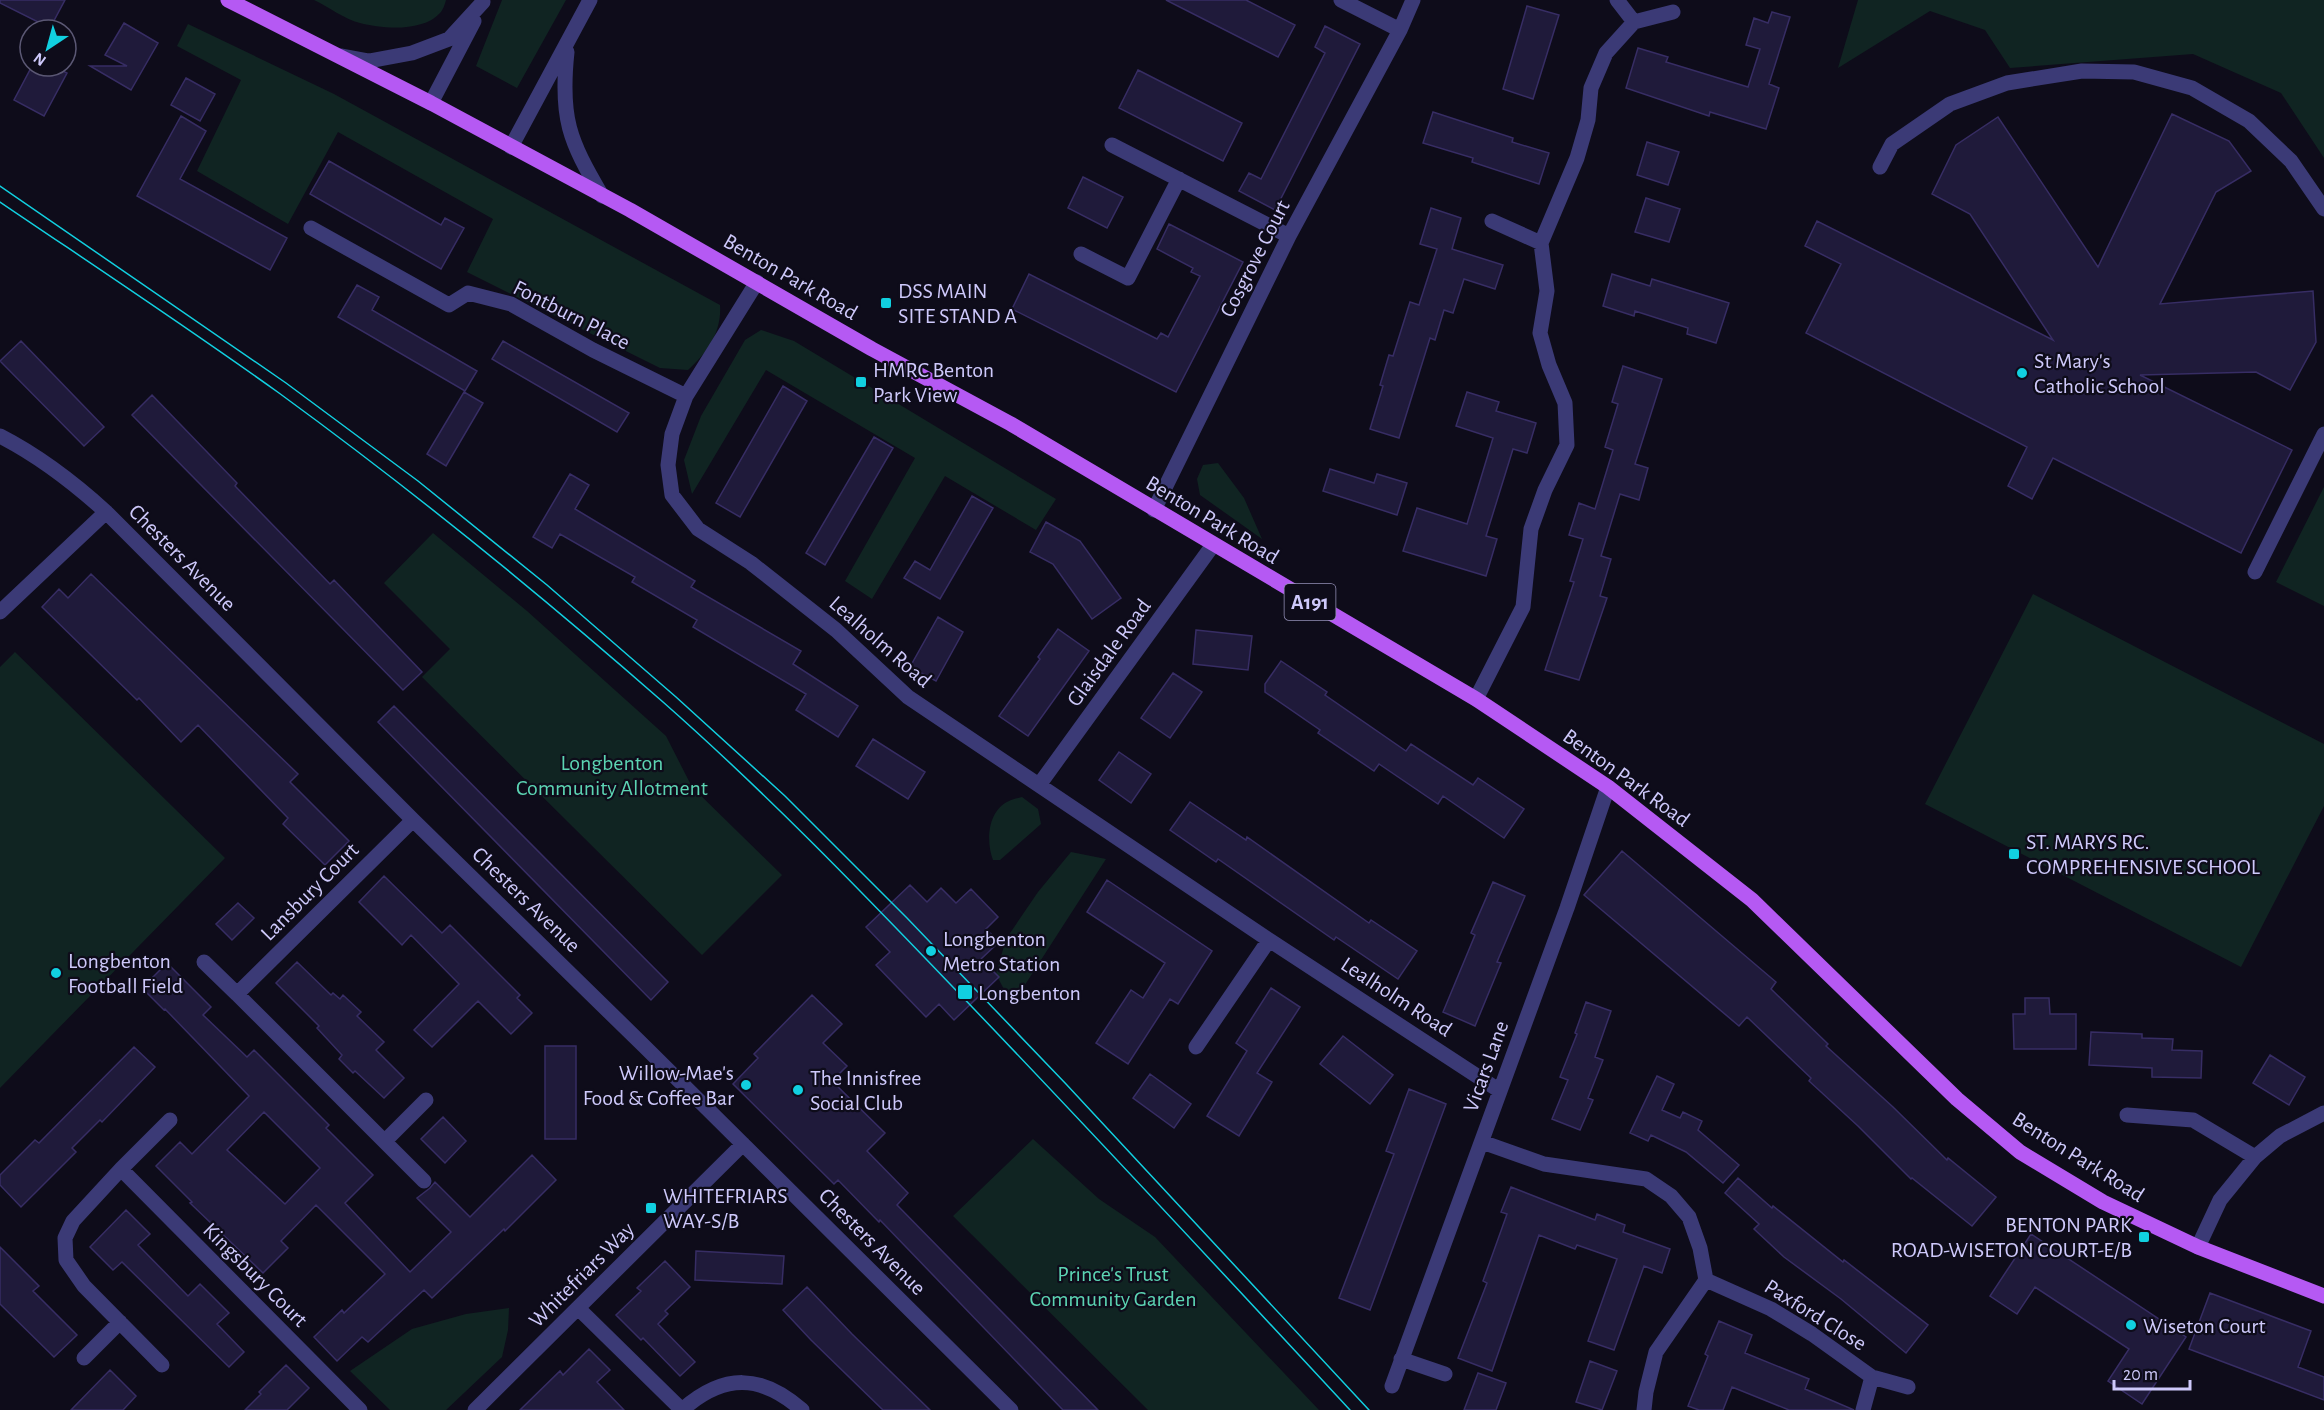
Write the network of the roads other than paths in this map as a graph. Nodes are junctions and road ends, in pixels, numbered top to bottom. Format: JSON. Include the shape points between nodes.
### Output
{"nodes":[{"id":1,"x":228,"y":0,"type":"edge"},
{"id":2,"x":590,"y":0,"type":"edge"},
{"id":3,"x":1341,"y":0,"type":"edge"},
{"id":4,"x":1413,"y":0,"type":"edge"},
{"id":5,"x":1617,"y":0,"type":"edge"},
{"id":6,"x":484,"y":1,"type":"edge"},
{"id":7,"x":1673,"y":12,"type":"dead end"},
{"id":8,"x":1634,"y":22,"type":"junction"},
{"id":9,"x":1400,"y":30,"type":"junction"},
{"id":10,"x":568,"y":43,"type":"junction"},
{"id":11,"x":336,"y":55,"type":"junction"},
{"id":12,"x":431,"y":103,"type":"junction"},
{"id":13,"x":1112,"y":145,"type":"dead end"},
{"id":14,"x":511,"y":147,"type":"junction"},
{"id":15,"x":1880,"y":167,"type":"dead end"},
{"id":16,"x":1179,"y":179,"type":"junction"},
{"id":17,"x":603,"y":196,"type":"junction"},
{"id":18,"x":2324,"y":209,"type":"edge"},
{"id":19,"x":1491,"y":221,"type":"dead end"},
{"id":20,"x":311,"y":228,"type":"dead end"},
{"id":21,"x":1289,"y":236,"type":"junction"},
{"id":22,"x":1540,"y":243,"type":"junction"},
{"id":23,"x":1081,"y":254,"type":"dead end"},
{"id":24,"x":757,"y":282,"type":"junction"},
{"id":25,"x":686,"y":396,"type":"junction"},
{"id":26,"x":2324,"y":434,"type":"edge"},
{"id":27,"x":0,"y":436,"type":"edge"},
{"id":28,"x":1154,"y":510,"type":"junction"},
{"id":29,"x":106,"y":512,"type":"junction"},
{"id":30,"x":1213,"y":545,"type":"junction"},
{"id":31,"x":2255,"y":572,"type":"dead end"},
{"id":32,"x":0,"y":612,"type":"edge"},
{"id":33,"x":1476,"y":699,"type":"junction"},
{"id":34,"x":1039,"y":785,"type":"junction"},
{"id":35,"x":1608,"y":787,"type":"junction"},
{"id":36,"x":413,"y":820,"type":"junction"},
{"id":37,"x":1269,"y":940,"type":"junction"},
{"id":38,"x":204,"y":962,"type":"dead end"},
{"id":39,"x":237,"y":994,"type":"junction"},
{"id":40,"x":1196,"y":1047,"type":"dead end"},
{"id":41,"x":1500,"y":1090,"type":"junction"},
{"id":42,"x":426,"y":1100,"type":"dead end"},
{"id":43,"x":2324,"y":1113,"type":"edge"},
{"id":44,"x":2127,"y":1115,"type":"dead end"},
{"id":45,"x":170,"y":1120,"type":"dead end"},
{"id":46,"x":386,"y":1141,"type":"junction"},
{"id":47,"x":1482,"y":1142,"type":"junction"},
{"id":48,"x":743,"y":1144,"type":"junction"},
{"id":49,"x":2255,"y":1157,"type":"junction"},
{"id":50,"x":121,"y":1169,"type":"junction"},
{"id":51,"x":424,"y":1181,"type":"dead end"},
{"id":52,"x":2198,"y":1246,"type":"junction"},
{"id":53,"x":1706,"y":1280,"type":"junction"},
{"id":54,"x":2324,"y":1296,"type":"edge"},
{"id":55,"x":579,"y":1309,"type":"junction"},
{"id":56,"x":120,"y":1322,"type":"junction"},
{"id":57,"x":84,"y":1358,"type":"dead end"},
{"id":58,"x":1401,"y":1359,"type":"junction"},
{"id":59,"x":162,"y":1365,"type":"dead end"},
{"id":60,"x":1445,"y":1374,"type":"dead end"},
{"id":61,"x":1872,"y":1377,"type":"junction"},
{"id":62,"x":1392,"y":1386,"type":"dead end"},
{"id":63,"x":1908,"y":1388,"type":"dead end"},
{"id":64,"x":360,"y":1410,"type":"edge"},
{"id":65,"x":475,"y":1410,"type":"edge"},
{"id":66,"x":802,"y":1410,"type":"edge"},
{"id":67,"x":1011,"y":1410,"type":"edge"},
{"id":68,"x":1644,"y":1410,"type":"edge"},
{"id":69,"x":1863,"y":1410,"type":"edge"}],
"edges":[{"from":1,"to":11,"type":"main road","name":"Benton Park Road","number":"A191"},
{"from":2,"to":10,"type":"street"},
{"from":3,"to":9,"type":"street"},
{"from":4,"to":9,"type":"street","name":"Cosgrove Court"},
{"from":5,"to":8,"type":"street"},
{"from":6,"to":11,"type":"street","via":[[448,39],[412,53],[369,61]]},
{"from":6,"to":12,"type":"street"},
{"from":7,"to":8,"type":"street"},
{"from":8,"to":22,"type":"street","via":[[1606,53],[1591,88],[1588,120],[1577,158]]},
{"from":9,"to":21,"type":"street","name":"Cosgrove Court"},
{"from":10,"to":14,"type":"street"},
{"from":10,"to":17,"type":"street","via":[[563,86],[567,126],[582,162]]},
{"from":11,"to":12,"type":"main road","name":"Benton Park Road","number":"A191"},
{"from":12,"to":14,"type":"main road","name":"Benton Park Road","number":"A191"},
{"from":13,"to":16,"type":"street"},
{"from":14,"to":17,"type":"main road","name":"Benton Park Road","number":"A191"},
{"from":15,"to":18,"type":"street","via":[[1892,144],[1950,104],[2007,83],[2082,71],[2134,72],[2192,88],[2249,121],[2291,161]]},
{"from":16,"to":21,"type":"street"},
{"from":16,"to":23,"type":"street","via":[[1128,278]]},
{"from":17,"to":24,"type":"main road","name":"Benton Park Road","number":"A191"},
{"from":19,"to":22,"type":"street"},
{"from":20,"to":25,"type":"street","name":"Fontburn Place","via":[[448,305],[468,293],[511,304]]},
{"from":21,"to":28,"type":"street","name":"Cosgrove Court"},
{"from":22,"to":33,"type":"street","via":[[1547,291],[1540,333],[1565,403],[1568,445],[1531,529],[1523,607]]},
{"from":24,"to":25,"type":"street","name":"Lealholm Road"},
{"from":24,"to":28,"type":"main road","name":"Benton Park Road","number":"A191","via":[[1011,424]]},
{"from":25,"to":34,"type":"street","name":"Lealholm Road","via":[[672,434],[668,465],[672,495],[698,529],[751,563],[836,630],[908,697]]},
{"from":26,"to":31,"type":"street"},
{"from":27,"to":29,"type":"street","name":"Chesters Avenue","via":[[43,461]]},
{"from":28,"to":30,"type":"main road","name":"Benton Park Road","number":"A191"},
{"from":29,"to":32,"type":"street"},
{"from":29,"to":36,"type":"street","name":"Chesters Avenue"},
{"from":30,"to":33,"type":"main road","name":"Benton Park Road","number":"A191"},
{"from":30,"to":34,"type":"street","name":"Glaisdale Road"},
{"from":33,"to":35,"type":"main road","name":"Benton Park Road","number":"A191"},
{"from":34,"to":37,"type":"street","name":"Lealholm Road"},
{"from":35,"to":41,"type":"street","name":"Vicars Lane"},
{"from":35,"to":52,"type":"main road","name":"Benton Park Road","number":"A191","via":[[1752,900],[1957,1099],[2020,1152],[2103,1202]]},
{"from":36,"to":39,"type":"street","name":"Lansbury Court"},
{"from":36,"to":48,"type":"street","name":"Chesters Avenue"},
{"from":37,"to":40,"type":"street"},
{"from":37,"to":41,"type":"street","name":"Lealholm Road"},
{"from":38,"to":39,"type":"street"},
{"from":39,"to":46,"type":"street"},
{"from":41,"to":47,"type":"street","name":"Vicars Lane"},
{"from":42,"to":46,"type":"street"},
{"from":43,"to":49,"type":"street","via":[[2280,1136]]},
{"from":44,"to":49,"type":"street","via":[[2193,1120]]},
{"from":45,"to":50,"type":"street"},
{"from":46,"to":51,"type":"street"},
{"from":47,"to":53,"type":"street","via":[[1544,1164],[1646,1179],[1671,1196],[1689,1217]]},
{"from":47,"to":58,"type":"street","name":"Vicars Lane"},
{"from":48,"to":55,"type":"street","name":"Whitefriars Way"},
{"from":48,"to":67,"type":"street","name":"Chesters Avenue"},
{"from":49,"to":52,"type":"street","via":[[2220,1200]]},
{"from":50,"to":56,"type":"street","via":[[73,1221],[65,1238],[66,1260],[84,1286]]},
{"from":50,"to":64,"type":"street","name":"Kingsbury Court"},
{"from":52,"to":54,"type":"main road","name":"Benton Park Road","number":"A191"},
{"from":53,"to":61,"type":"street","name":"Paxford Close","via":[[1771,1309]]},
{"from":53,"to":68,"type":"street","via":[[1656,1352]]},
{"from":55,"to":65,"type":"street","name":"Whitefriars Way"},
{"from":55,"to":66,"type":"street","via":[[682,1410],[719,1387],[748,1383],[780,1393]]},
{"from":56,"to":57,"type":"street"},
{"from":56,"to":59,"type":"street"},
{"from":58,"to":60,"type":"street"},
{"from":58,"to":62,"type":"street","name":"Vicars Lane"},
{"from":61,"to":63,"type":"street","name":"Paxford Close"},
{"from":61,"to":69,"type":"street","name":"Paxford Close"}]}
